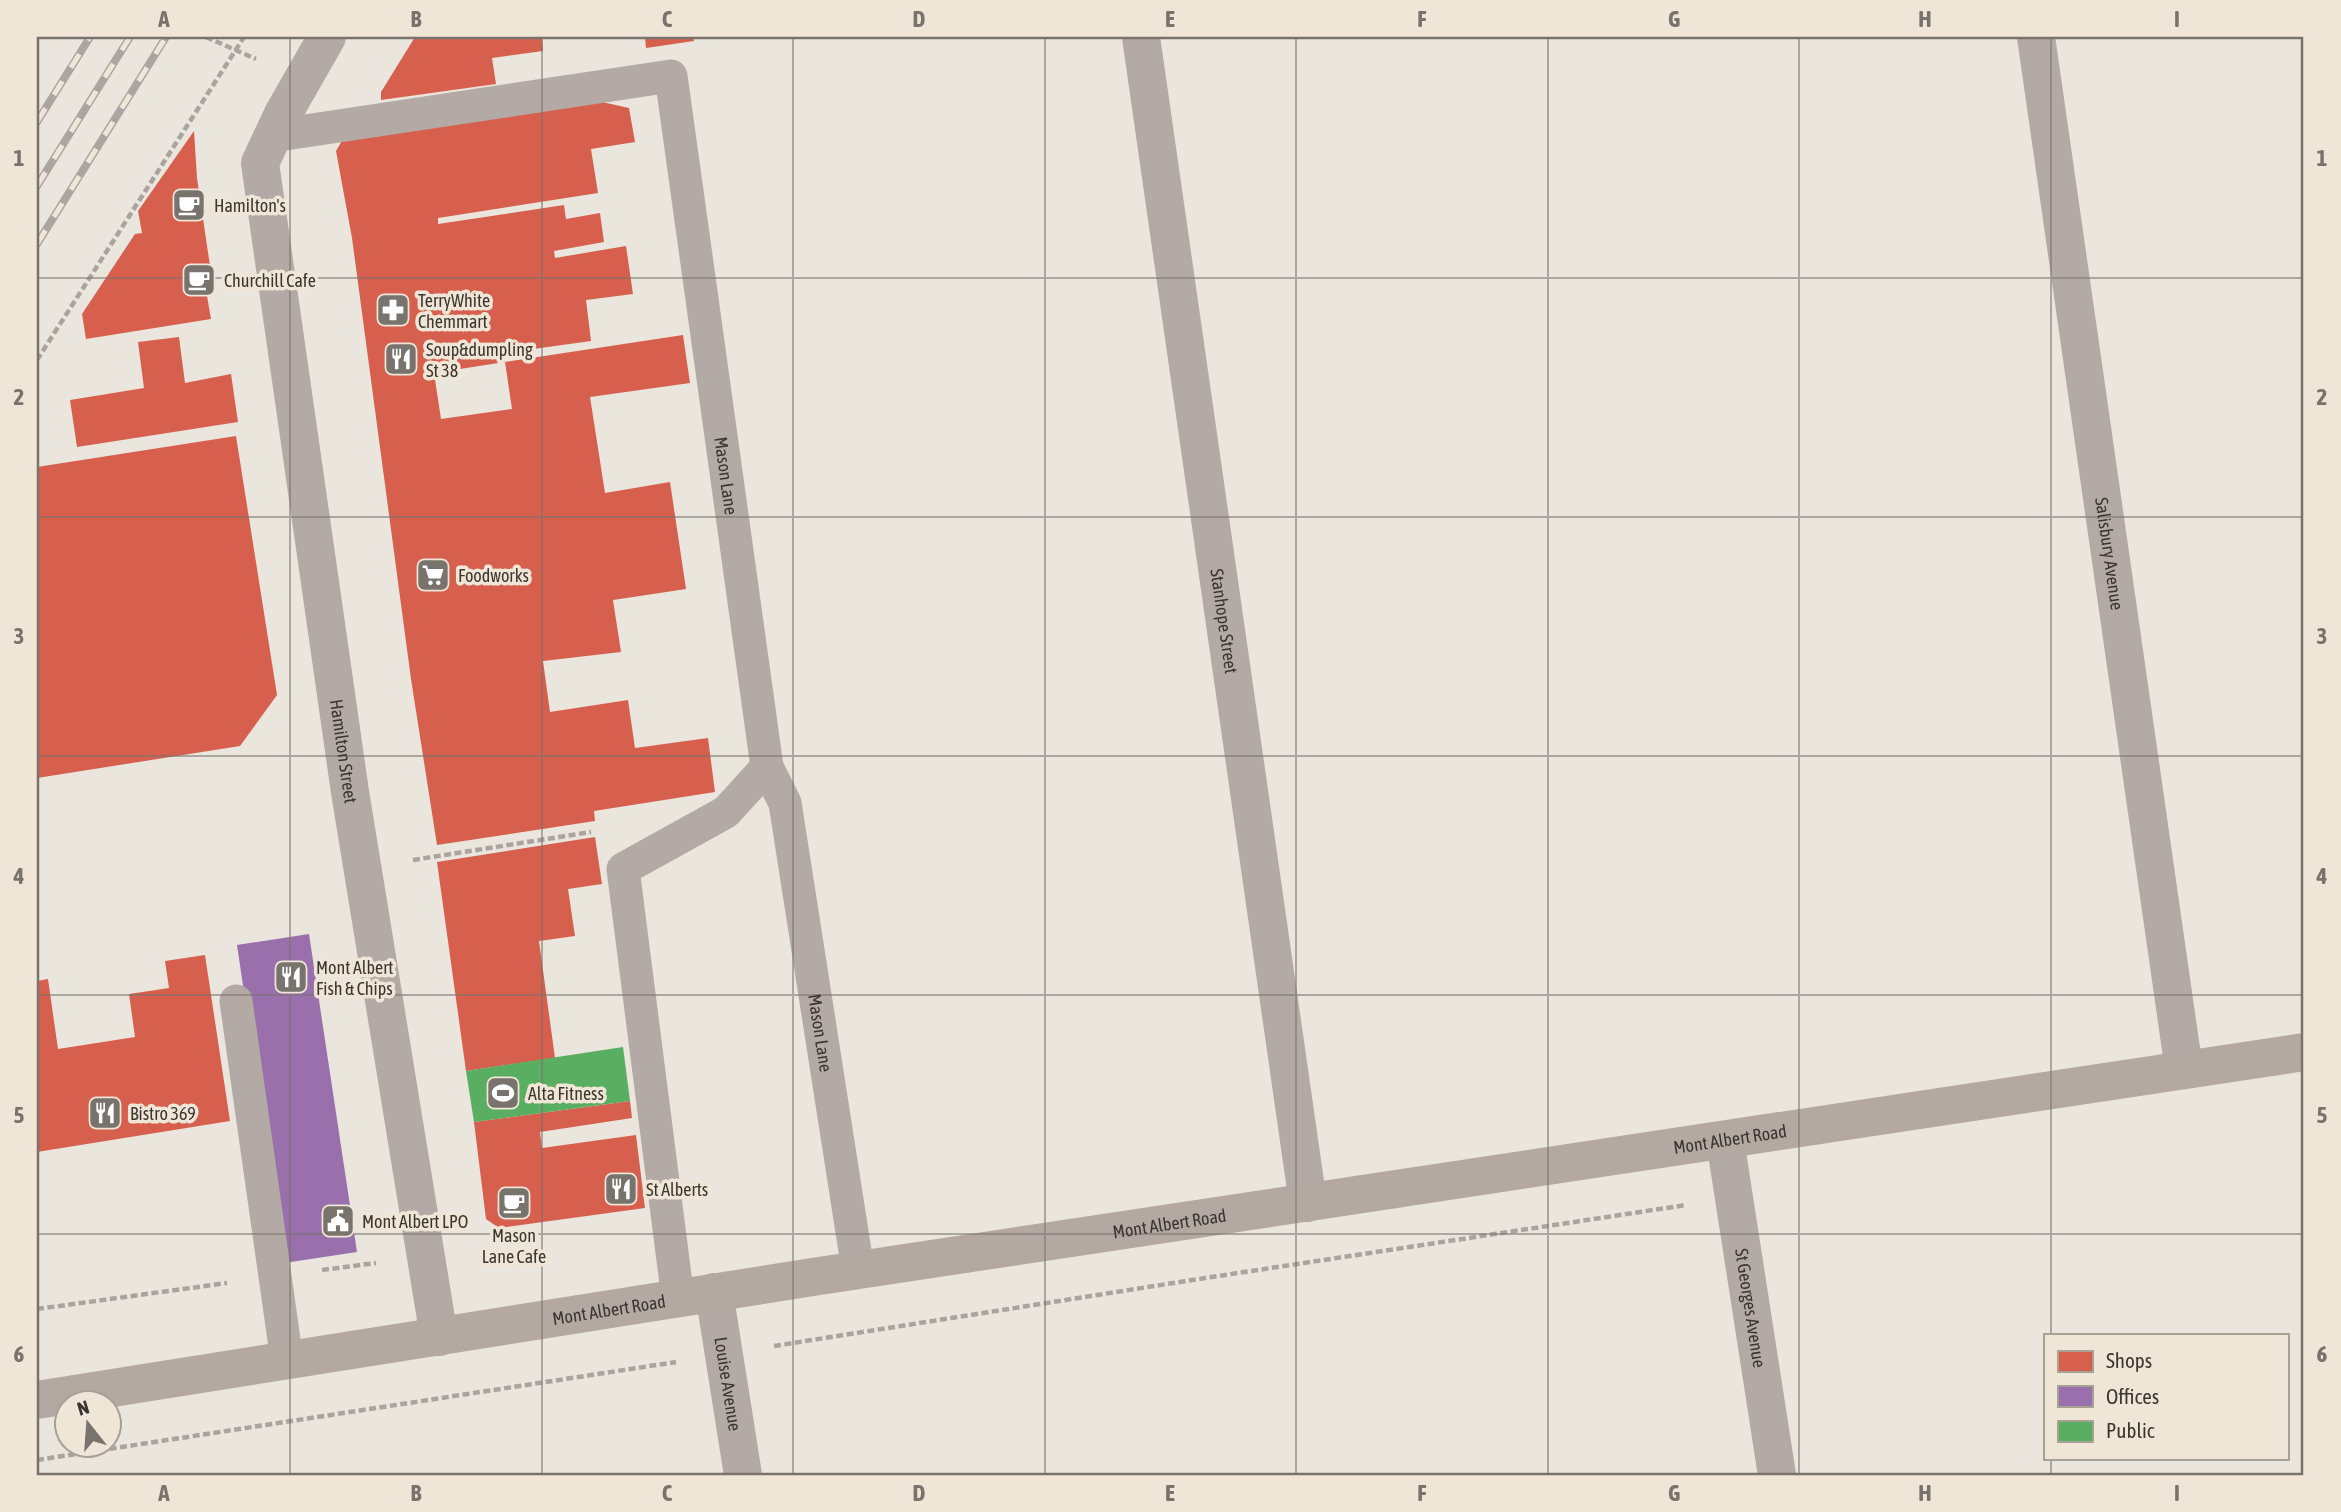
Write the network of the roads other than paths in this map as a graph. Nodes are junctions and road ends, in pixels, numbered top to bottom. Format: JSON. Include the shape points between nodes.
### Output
{"nodes":[{"id":1,"x":327,"y":37,"type":"edge"},
{"id":2,"x":1141,"y":37,"type":"edge"},
{"id":3,"x":2036,"y":37,"type":"edge"},
{"id":4,"x":266,"y":149,"type":"junction"},
{"id":5,"x":767,"y":767,"type":"junction"},
{"id":6,"x":236,"y":1001,"type":"dead end"},
{"id":7,"x":2304,"y":1052,"type":"edge"},
{"id":8,"x":2184,"y":1070,"type":"junction"},
{"id":9,"x":1725,"y":1140,"type":"junction"},
{"id":10,"x":1308,"y":1203,"type":"junction"},
{"id":11,"x":858,"y":1270,"type":"junction"},
{"id":12,"x":696,"y":1295,"type":"junction"},
{"id":13,"x":439,"y":1337,"type":"junction"},
{"id":14,"x":287,"y":1361,"type":"junction"},
{"id":15,"x":37,"y":1400,"type":"edge"},
{"id":16,"x":743,"y":1475,"type":"edge"},
{"id":17,"x":1777,"y":1475,"type":"edge"}],
"edges":[{"from":1,"to":4,"type":"street"},
{"from":2,"to":10,"type":"street","name":"Stanhope Street"},
{"from":3,"to":8,"type":"street","name":"Salisbury Avenue"},
{"from":4,"to":5,"type":"lane","name":"Mason Lane","via":[[671,76]]},
{"from":4,"to":13,"type":"street","name":"Hamilton Street","via":[[348,779]]},
{"from":5,"to":11,"type":"lane","name":"Mason Lane","via":[[785,803]]},
{"from":5,"to":12,"type":"lane","via":[[726,811],[623,869]]},
{"from":6,"to":14,"type":"lane"},
{"from":7,"to":8,"type":"main road","name":"Mont Albert Road"},
{"from":8,"to":9,"type":"main road","name":"Mont Albert Road"},
{"from":9,"to":10,"type":"main road","name":"Mont Albert Road"},
{"from":9,"to":17,"type":"street","name":"St Georges Avenue"},
{"from":10,"to":11,"type":"main road","name":"Mont Albert Road"},
{"from":11,"to":12,"type":"main road","name":"Mont Albert Road"},
{"from":12,"to":13,"type":"main road","name":"Mont Albert Road"},
{"from":12,"to":16,"type":"street","name":"Louise Avenue","via":[[724,1354]]},
{"from":13,"to":14,"type":"main road","name":"Mont Albert Road"},
{"from":14,"to":15,"type":"main road","name":"Mont Albert Road"}]}
